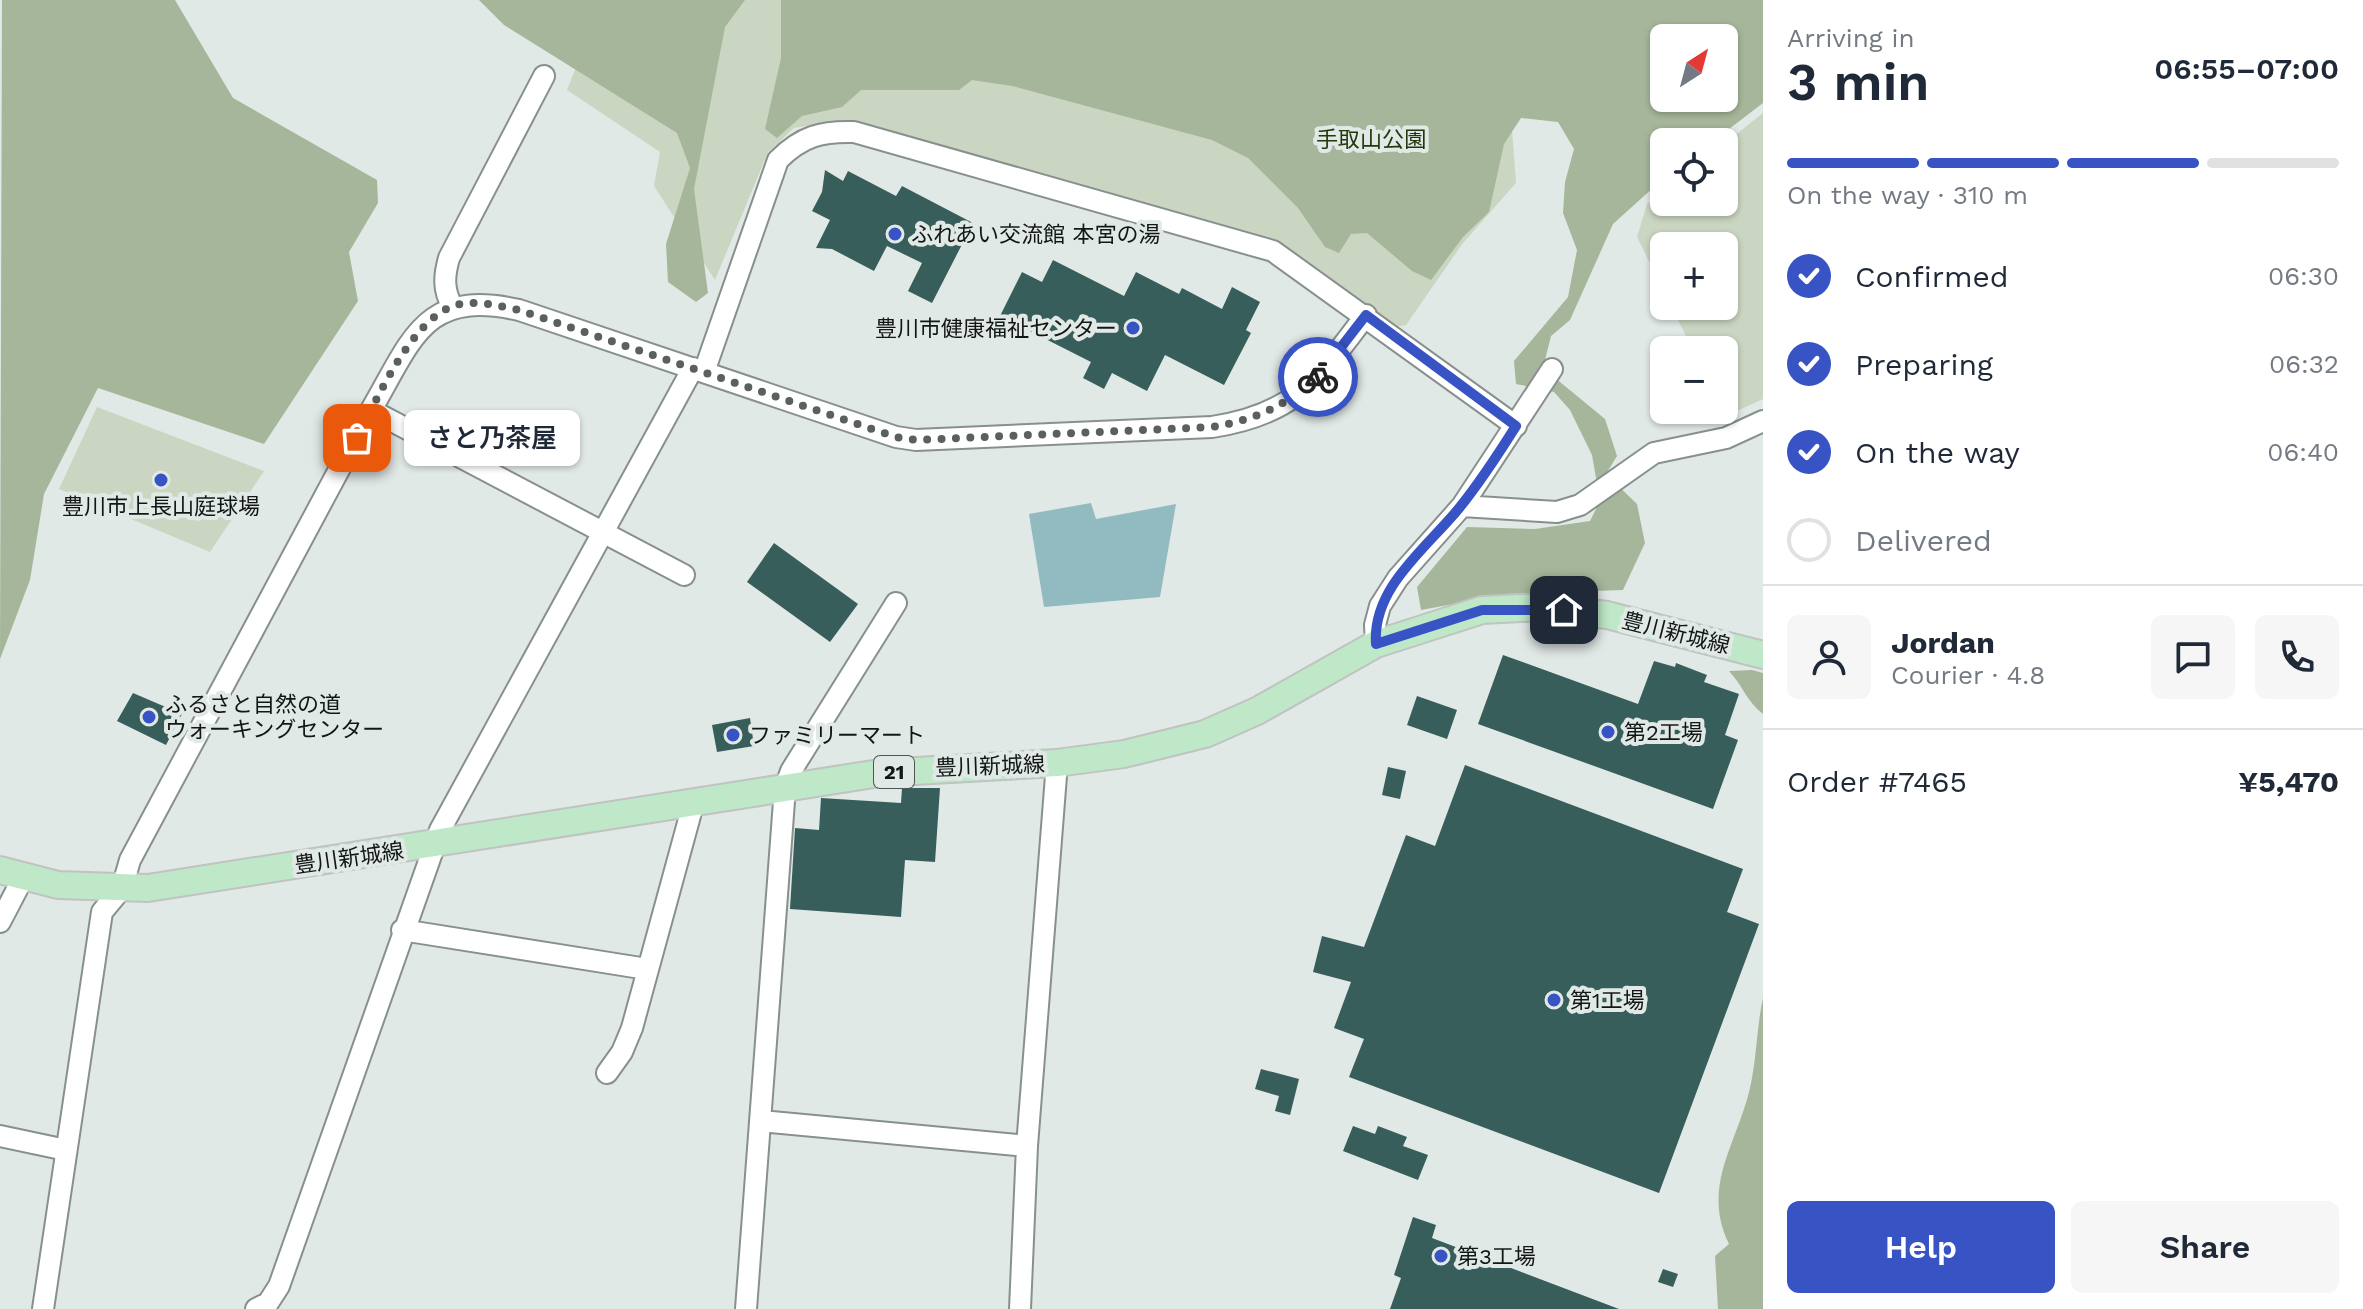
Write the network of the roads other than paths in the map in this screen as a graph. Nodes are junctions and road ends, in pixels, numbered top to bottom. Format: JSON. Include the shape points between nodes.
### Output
{"nodes":[{"id":1,"x":544,"y":76,"type":"dead end"},
{"id":2,"x":452,"y":306,"type":"junction"},
{"id":3,"x":1366,"y":315,"type":"junction"},
{"id":4,"x":1552,"y":369,"type":"dead end"},
{"id":5,"x":699,"y":370,"type":"junction"},
{"id":6,"x":371,"y":410,"type":"junction"},
{"id":7,"x":1763,"y":421,"type":"edge"},
{"id":8,"x":1516,"y":426,"type":"junction"},
{"id":9,"x":1462,"y":506,"type":"junction"},
{"id":10,"x":601,"y":531,"type":"junction"},
{"id":11,"x":684,"y":575,"type":"dead end"},
{"id":12,"x":896,"y":603,"type":"dead end"},
{"id":13,"x":1376,"y":644,"type":"junction"},
{"id":14,"x":1763,"y":655,"type":"edge"},
{"id":15,"x":1057,"y":763,"type":"junction"},
{"id":16,"x":785,"y":788,"type":"junction"},
{"id":17,"x":690,"y":803,"type":"junction"},
{"id":18,"x":434,"y":845,"type":"junction"},
{"id":19,"x":11,"y":874,"type":"edge"},
{"id":20,"x":122,"y":888,"type":"junction"},
{"id":21,"x":0,"y":922,"type":"edge"},
{"id":22,"x":402,"y":930,"type":"junction"},
{"id":23,"x":647,"y":969,"type":"junction"},
{"id":24,"x":607,"y":1073,"type":"dead end"},
{"id":25,"x":761,"y":1121,"type":"junction"},
{"id":26,"x":0,"y":1136,"type":"edge"},
{"id":27,"x":1027,"y":1146,"type":"junction"},
{"id":28,"x":66,"y":1150,"type":"junction"},
{"id":29,"x":43,"y":1309,"type":"edge"},
{"id":30,"x":256,"y":1309,"type":"edge"},
{"id":31,"x":746,"y":1309,"type":"edge"},
{"id":32,"x":1020,"y":1309,"type":"edge"}],
"edges":[{"from":1,"to":2,"type":"street","via":[[458,235],[444,275]]},
{"from":2,"to":5,"type":"street","via":[[484,303],[519,310]]},
{"from":2,"to":6,"type":"street","via":[[417,335]]},
{"from":3,"to":5,"type":"street","via":[[1326,370],[1299,395],[1268,413],[1212,427],[916,440]]},
{"from":3,"to":5,"type":"street","via":[[1290,259],[1250,243],[854,132],[827,131],[806,137],[778,160]]},
{"from":3,"to":8,"type":"street"},
{"from":4,"to":8,"type":"street"},
{"from":5,"to":10,"type":"street"},
{"from":6,"to":10,"type":"street"},
{"from":6,"to":20,"type":"street","via":[[137,847]]},
{"from":7,"to":9,"type":"street","via":[[1726,438],[1654,453],[1580,505],[1557,512]]},
{"from":8,"to":9,"type":"street"},
{"from":9,"to":13,"type":"street","via":[[1392,587],[1375,625]]},
{"from":10,"to":11,"type":"street"},
{"from":10,"to":18,"type":"street"},
{"from":12,"to":16,"type":"street"},
{"from":13,"to":14,"type":"main road","name":"豊川新城線","number":"21","via":[[1482,610],[1543,607],[1607,615]]},
{"from":13,"to":15,"type":"main road","name":"豊川新城線","number":"21","via":[[1205,734],[1124,754]]},
{"from":15,"to":16,"type":"main road","name":"豊川新城線","number":"21","via":[[929,768]]},
{"from":15,"to":27,"type":"street"},
{"from":16,"to":17,"type":"main road","name":"豊川新城線","number":"21"},
{"from":16,"to":25,"type":"street"},
{"from":17,"to":18,"type":"main road","name":"豊川新城線","number":"21"},
{"from":17,"to":23,"type":"street"},
{"from":18,"to":20,"type":"main road","name":"豊川新城線","number":"21"},
{"from":18,"to":22,"type":"street"},
{"from":19,"to":20,"type":"main road","name":"豊川新城線","number":"21","via":[[86,888]]},
{"from":19,"to":21,"type":"street"},
{"from":20,"to":28,"type":"street","via":[[102,912]]},
{"from":22,"to":23,"type":"street"},
{"from":22,"to":30,"type":"street","via":[[279,1286],[268,1303]]},
{"from":23,"to":24,"type":"street","via":[[632,1028]]},
{"from":25,"to":27,"type":"street"},
{"from":25,"to":31,"type":"street"},
{"from":26,"to":28,"type":"street"},
{"from":27,"to":32,"type":"street"},
{"from":28,"to":29,"type":"street"}]}
